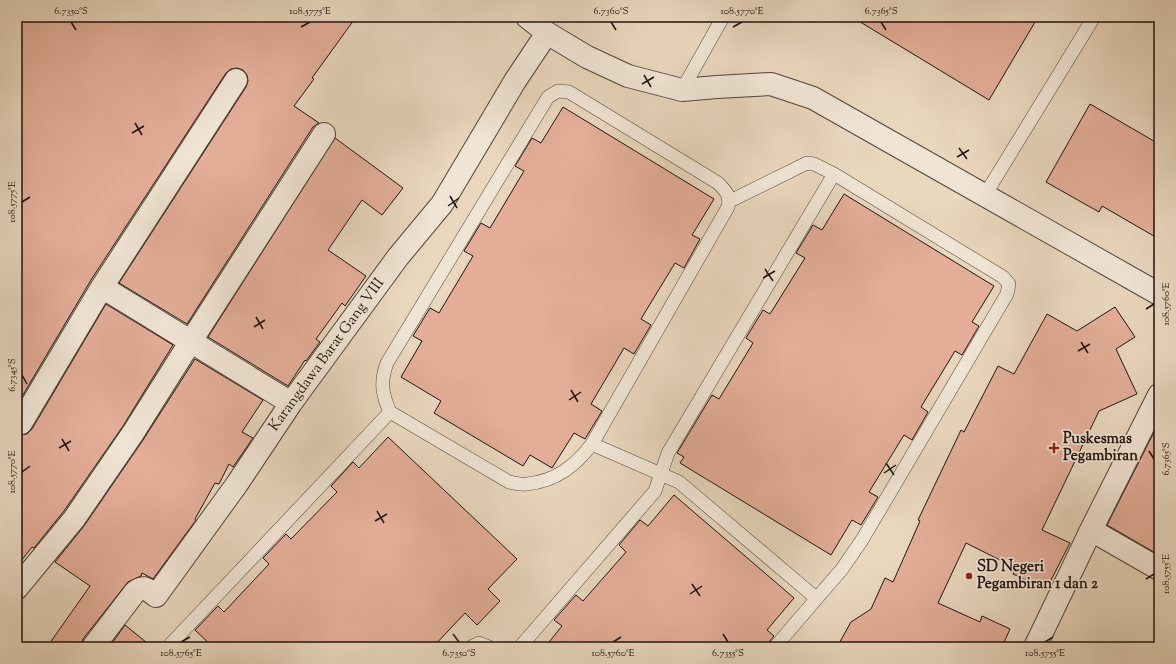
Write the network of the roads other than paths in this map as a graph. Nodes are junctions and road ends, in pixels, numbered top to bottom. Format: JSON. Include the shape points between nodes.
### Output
{"nodes":[{"id":1,"x":527,"y":17,"type":"edge"},
{"id":2,"x":723,"y":17,"type":"edge"},
{"id":3,"x":1094,"y":17,"type":"edge"},
{"id":4,"x":547,"y":33,"type":"junction"},
{"id":5,"x":236,"y":80,"type":"dead end"},
{"id":6,"x":682,"y":90,"type":"junction"},
{"id":7,"x":324,"y":134,"type":"dead end"},
{"id":8,"x":834,"y":174,"type":"junction"},
{"id":9,"x":985,"y":195,"type":"junction"},
{"id":10,"x":730,"y":201,"type":"junction"},
{"id":11,"x":102,"y":287,"type":"junction"},
{"id":12,"x":1159,"y":294,"type":"edge"},
{"id":13,"x":191,"y":341,"type":"junction"},
{"id":14,"x":1159,"y":395,"type":"edge"},
{"id":15,"x":291,"y":403,"type":"junction"},
{"id":16,"x":390,"y":412,"type":"junction"},
{"id":17,"x":21,"y":423,"type":"dead end"},
{"id":18,"x":592,"y":444,"type":"junction"},
{"id":19,"x":660,"y":474,"type":"junction"},
{"id":20,"x":1091,"y":530,"type":"junction"},
{"id":21,"x":1159,"y":569,"type":"edge"},
{"id":22,"x":17,"y":588,"type":"edge"},
{"id":23,"x":816,"y":598,"type":"junction"},
{"id":24,"x":93,"y":647,"type":"edge"},
{"id":25,"x":168,"y":647,"type":"edge"},
{"id":26,"x":471,"y":647,"type":"edge"},
{"id":27,"x":489,"y":647,"type":"edge"},
{"id":28,"x":520,"y":647,"type":"edge"},
{"id":29,"x":775,"y":647,"type":"edge"},
{"id":30,"x":1035,"y":647,"type":"edge"}],
"edges":[{"from":1,"to":4,"type":"street"},
{"from":2,"to":6,"type":"lane"},
{"from":3,"to":9,"type":"lane"},
{"from":4,"to":6,"type":"street","via":[[587,57],[628,76]]},
{"from":4,"to":15,"type":"street","name":"Karangdawa Barat Gang VIII","via":[[515,81],[442,204],[398,257]]},
{"from":5,"to":11,"type":"street"},
{"from":6,"to":9,"type":"street","via":[[771,84],[813,98]]},
{"from":7,"to":13,"type":"street"},
{"from":8,"to":10,"type":"lane","via":[[807,163]]},
{"from":8,"to":19,"type":"lane","via":[[668,453]]},
{"from":8,"to":23,"type":"lane","via":[[1003,277],[1009,284],[1007,294],[862,540],[842,569]]},
{"from":9,"to":12,"type":"street"},
{"from":10,"to":16,"type":"lane","via":[[727,192],[718,183],[569,92],[558,91],[548,97],[387,363],[382,387]]},
{"from":10,"to":18,"type":"lane"},
{"from":11,"to":13,"type":"street"},
{"from":11,"to":17,"type":"street"},
{"from":13,"to":15,"type":"street"},
{"from":13,"to":22,"type":"street","via":[[133,433],[74,519]]},
{"from":14,"to":20,"type":"street"},
{"from":15,"to":24,"type":"street","name":"Karangdawa Barat Gang VIII","via":[[237,484],[157,595],[143,588],[135,592]]},
{"from":16,"to":18,"type":"lane","via":[[509,482],[526,485],[546,480],[568,470]]},
{"from":16,"to":25,"type":"lane"},
{"from":18,"to":19,"type":"lane"},
{"from":19,"to":23,"type":"lane","via":[[679,482]]},
{"from":19,"to":28,"type":"lane","via":[[655,491]]},
{"from":20,"to":21,"type":"street"},
{"from":20,"to":30,"type":"street"},
{"from":23,"to":29,"type":"lane"},
{"from":26,"to":27,"type":"lane","via":[[479,643]]}]}
